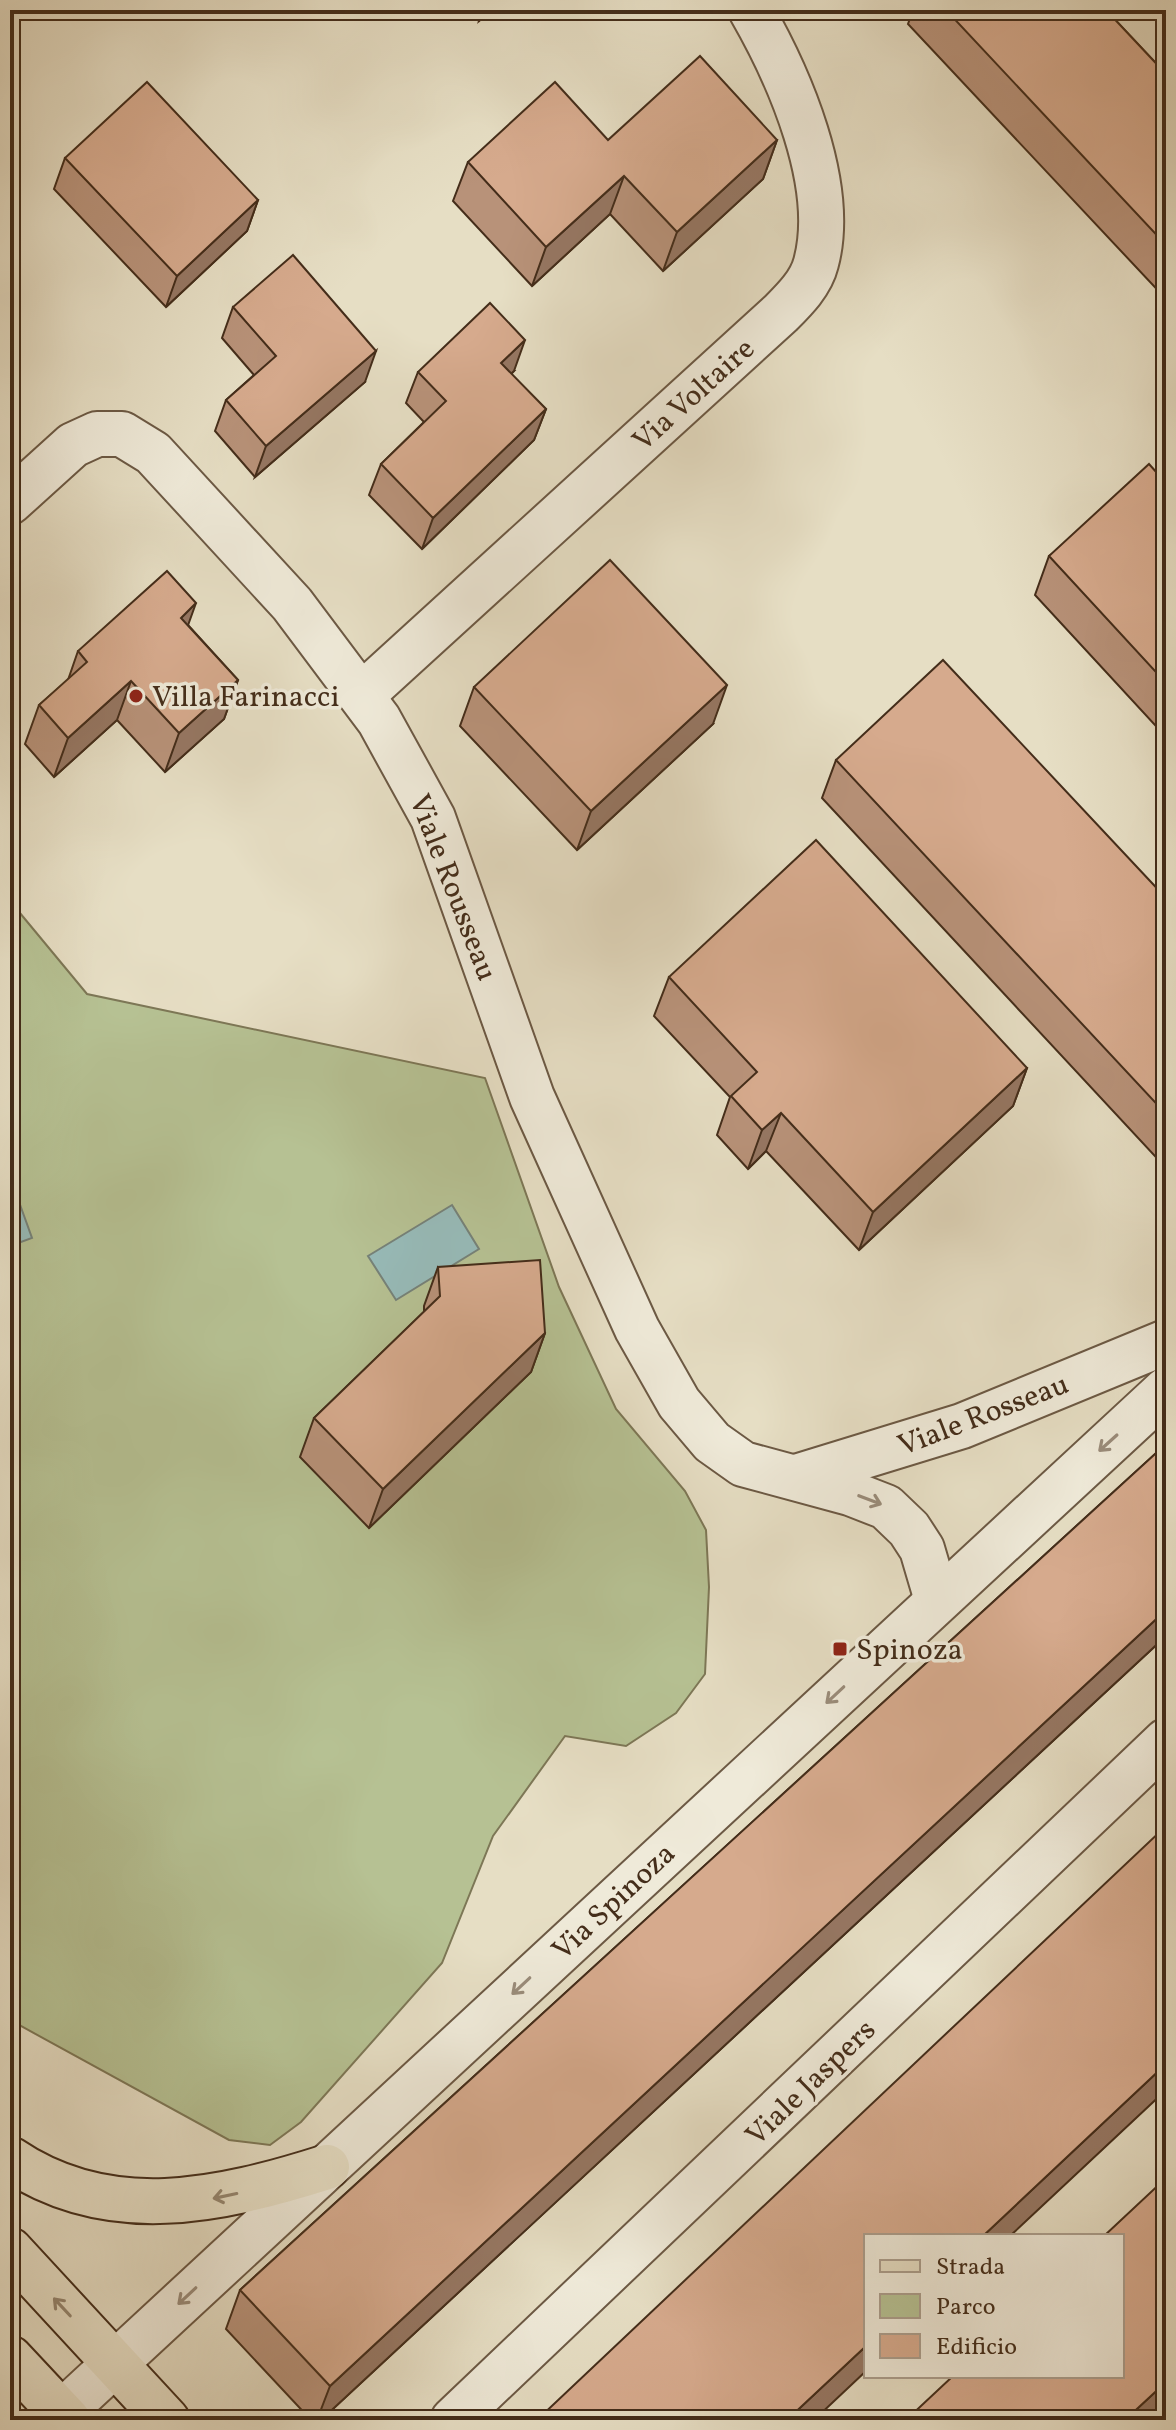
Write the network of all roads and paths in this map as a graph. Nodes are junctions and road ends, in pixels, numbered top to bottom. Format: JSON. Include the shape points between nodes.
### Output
{"nodes":[{"id":1,"x":751,"y":10,"type":"edge"},
{"id":2,"x":10,"y":502,"type":"edge"},
{"id":3,"x":362,"y":695,"type":"junction"},
{"id":4,"x":1166,"y":1342,"type":"edge"},
{"id":5,"x":1166,"y":1390,"type":"edge"},
{"id":6,"x":796,"y":1477,"type":"junction"},
{"id":7,"x":937,"y":1600,"type":"junction"},
{"id":8,"x":1166,"y":1741,"type":"edge"},
{"id":9,"x":10,"y":2159,"type":"edge"},
{"id":10,"x":327,"y":2167,"type":"junction"},
{"id":11,"x":10,"y":2250,"type":"edge"},
{"id":12,"x":10,"y":2358,"type":"edge"},
{"id":13,"x":115,"y":2364,"type":"junction"},
{"id":14,"x":61,"y":2418,"type":"edge"},
{"id":15,"x":167,"y":2420,"type":"edge"},
{"id":16,"x":453,"y":2420,"type":"edge"}],
"edges":[{"from":1,"to":3,"type":"street","name":"Via Voltaire","via":[[789,83],[810,153],[820,232],[816,264],[807,283],[781,313]]},
{"from":2,"to":3,"type":"street","name":"Viale Rousseau","via":[[83,440],[109,432],[135,440],[278,588]]},
{"from":3,"to":6,"type":"street","name":"Viale Rousseau","via":[[433,818],[532,1097],[658,1370],[712,1442],[751,1467]]},
{"from":4,"to":6,"type":"street","name":"Viale Rosseau","via":[[962,1426]]},
{"from":5,"to":7,"type":"street","name":"Via Spinoza","one_way":true},
{"from":6,"to":7,"type":"street","name":"Viale Rousseau","one_way":true,"via":[[873,1501],[899,1518],[922,1549]]},
{"from":7,"to":10,"type":"street","name":"Via Spinoza","one_way":true},
{"from":8,"to":16,"type":"street","name":"Viale Jaspers"},
{"from":10,"to":9,"type":"main road","one_way":true,"via":[[212,2199],[154,2203],[65,2189]]},
{"from":10,"to":13,"type":"street","name":"Via Spinoza","one_way":true},
{"from":13,"to":11,"type":"main road","one_way":true},
{"from":12,"to":14,"type":"main road"},
{"from":13,"to":14,"type":"street","name":"Via Spinoza"},
{"from":13,"to":15,"type":"main road"}]}
